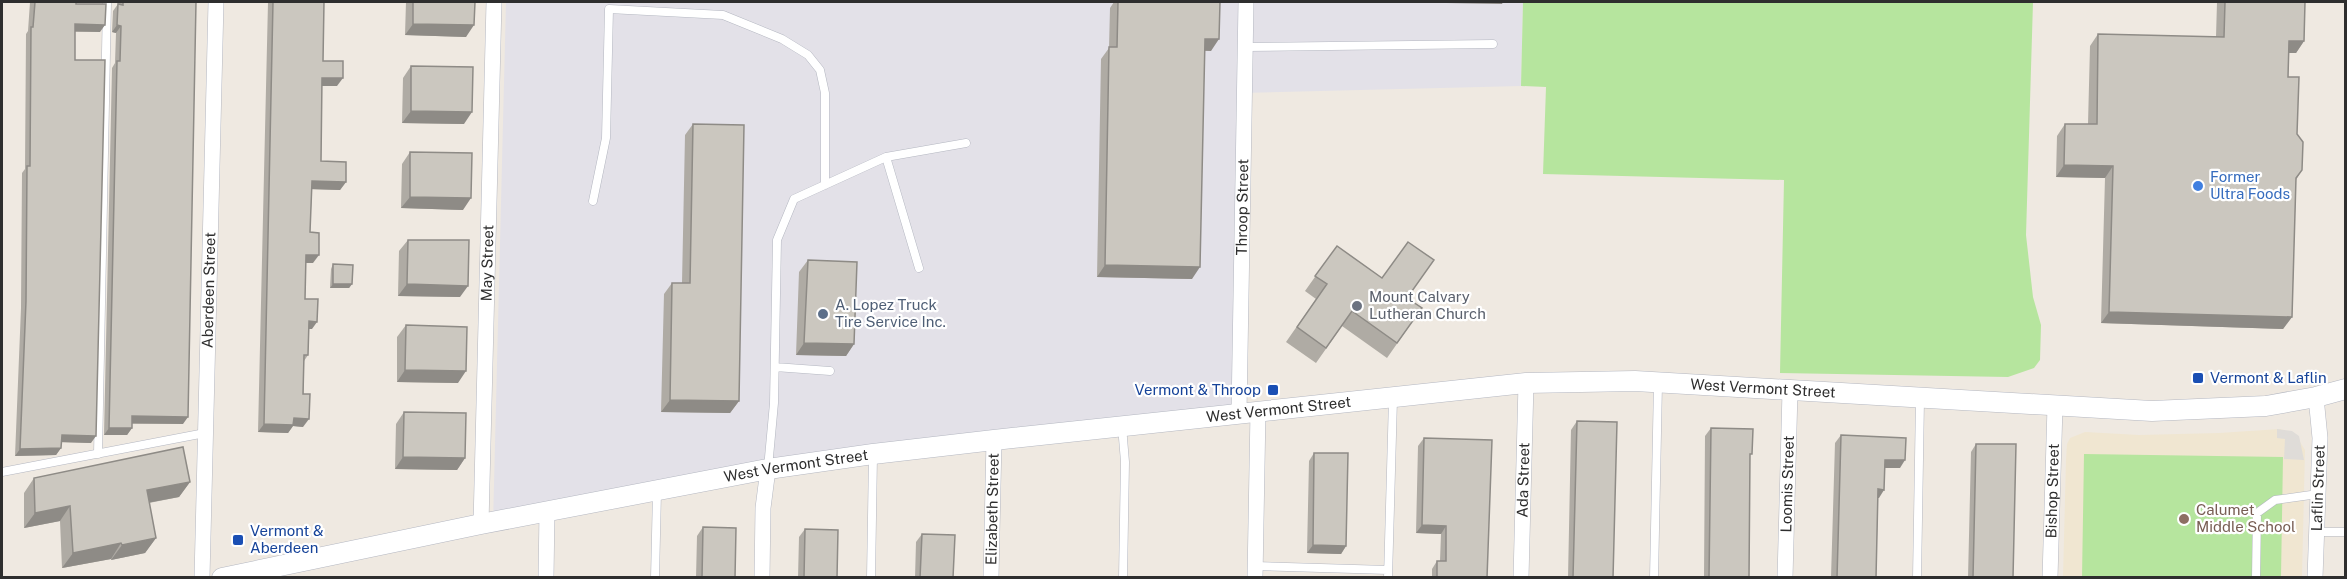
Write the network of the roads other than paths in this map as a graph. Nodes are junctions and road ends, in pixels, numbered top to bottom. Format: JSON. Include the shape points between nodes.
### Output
{"nodes":[{"id":1,"x":107,"y":2,"type":"edge"},
{"id":2,"x":216,"y":2,"type":"edge"},
{"id":3,"x":494,"y":2,"type":"edge"},
{"id":4,"x":1246,"y":2,"type":"edge"},
{"id":5,"x":1493,"y":44,"type":"dead end"},
{"id":6,"x":1245,"y":47,"type":"junction"},
{"id":7,"x":966,"y":143,"type":"dead end"},
{"id":8,"x":886,"y":157,"type":"junction"},
{"id":9,"x":825,"y":185,"type":"junction"},
{"id":10,"x":593,"y":201,"type":"dead end"},
{"id":11,"x":919,"y":268,"type":"dead end"},
{"id":12,"x":775,"y":367,"type":"junction"},
{"id":13,"x":830,"y":371,"type":"dead end"},
{"id":14,"x":1526,"y":383,"type":"junction"},
{"id":15,"x":1658,"y":383,"type":"junction"},
{"id":16,"x":2346,"y":389,"type":"edge"},
{"id":17,"x":1790,"y":391,"type":"junction"},
{"id":18,"x":1393,"y":396,"type":"junction"},
{"id":19,"x":1920,"y":398,"type":"junction"},
{"id":20,"x":2316,"y":398,"type":"junction"},
{"id":21,"x":2055,"y":406,"type":"junction"},
{"id":22,"x":1249,"y":412,"type":"junction"},
{"id":23,"x":1122,"y":426,"type":"junction"},
{"id":24,"x":205,"y":433,"type":"junction"},
{"id":25,"x":994,"y":440,"type":"junction"},
{"id":26,"x":98,"y":454,"type":"junction"},
{"id":27,"x":873,"y":454,"type":"junction"},
{"id":28,"x":768,"y":469,"type":"junction"},
{"id":29,"x":2,"y":472,"type":"edge"},
{"id":30,"x":657,"y":490,"type":"junction"},
{"id":31,"x":2318,"y":494,"type":"junction"},
{"id":32,"x":547,"y":511,"type":"junction"},
{"id":33,"x":481,"y":524,"type":"junction"},
{"id":34,"x":2316,"y":532,"type":"junction"},
{"id":35,"x":2346,"y":532,"type":"edge"},
{"id":36,"x":1255,"y":572,"type":"edge"},
{"id":37,"x":1388,"y":574,"type":"edge"},
{"id":38,"x":202,"y":578,"type":"edge"},
{"id":39,"x":222,"y":578,"type":"edge"},
{"id":40,"x":546,"y":578,"type":"edge"},
{"id":41,"x":655,"y":578,"type":"edge"},
{"id":42,"x":762,"y":578,"type":"edge"},
{"id":43,"x":871,"y":578,"type":"edge"},
{"id":44,"x":991,"y":578,"type":"edge"},
{"id":45,"x":1123,"y":578,"type":"edge"},
{"id":46,"x":1521,"y":578,"type":"edge"},
{"id":47,"x":1654,"y":578,"type":"edge"},
{"id":48,"x":1785,"y":578,"type":"edge"},
{"id":49,"x":1917,"y":578,"type":"edge"},
{"id":50,"x":2050,"y":578,"type":"edge"},
{"id":51,"x":2256,"y":578,"type":"edge"},
{"id":52,"x":2315,"y":578,"type":"edge"}],
"edges":[{"from":1,"to":26,"type":"lane"},
{"from":2,"to":24,"type":"street","name":"Aberdeen Street"},
{"from":3,"to":33,"type":"street","name":"May Street"},
{"from":4,"to":6,"type":"street","name":"Throop Street"},
{"from":5,"to":6,"type":"lane"},
{"from":6,"to":22,"type":"street","name":"Throop Street"},
{"from":7,"to":8,"type":"lane"},
{"from":8,"to":9,"type":"lane"},
{"from":8,"to":11,"type":"lane"},
{"from":9,"to":10,"type":"lane","via":[[825,93],[820,70],[808,55],[782,39],[723,15],[609,9],[606,138]]},
{"from":9,"to":12,"type":"lane","via":[[794,200],[777,240]]},
{"from":12,"to":13,"type":"lane"},
{"from":12,"to":28,"type":"lane"},
{"from":14,"to":15,"type":"street","name":"West Vermont Street"},
{"from":14,"to":18,"type":"street","name":"West Vermont Street"},
{"from":14,"to":46,"type":"street","name":"Ada Street"},
{"from":15,"to":17,"type":"street","name":"West Vermont Street"},
{"from":15,"to":47,"type":"lane"},
{"from":16,"to":20,"type":"street","name":"West Vermont Street"},
{"from":17,"to":19,"type":"street","name":"West Vermont Street"},
{"from":17,"to":48,"type":"street","name":"Loomis Street"},
{"from":18,"to":22,"type":"street","name":"West Vermont Street"},
{"from":18,"to":37,"type":"lane"},
{"from":19,"to":21,"type":"street","name":"West Vermont Street"},
{"from":19,"to":49,"type":"lane"},
{"from":20,"to":21,"type":"street","name":"West Vermont Street","via":[[2216,409],[2151,411]]},
{"from":20,"to":31,"type":"street","name":"Laflin Street","via":[[2320,438]]},
{"from":21,"to":50,"type":"street","name":"Bishop Street"},
{"from":22,"to":23,"type":"street","name":"West Vermont Street"},
{"from":22,"to":36,"type":"street","name":"Throop Street"},
{"from":23,"to":25,"type":"street","name":"West Vermont Street"},
{"from":23,"to":45,"type":"lane"},
{"from":24,"to":26,"type":"lane"},
{"from":24,"to":38,"type":"street","name":"Aberdeen Street"},
{"from":25,"to":27,"type":"street","name":"West Vermont Street"},
{"from":25,"to":44,"type":"street","name":"Elizabeth Street"},
{"from":26,"to":29,"type":"lane"},
{"from":27,"to":28,"type":"street","name":"West Vermont Street"},
{"from":27,"to":43,"type":"lane"},
{"from":28,"to":30,"type":"street","name":"West Vermont Street"},
{"from":28,"to":42,"type":"street"},
{"from":30,"to":32,"type":"street","name":"West Vermont Street"},
{"from":30,"to":41,"type":"lane"},
{"from":31,"to":34,"type":"street","name":"Laflin Street"},
{"from":31,"to":51,"type":"lane","via":[[2275,500],[2257,513]]},
{"from":32,"to":33,"type":"street","name":"West Vermont Street"},
{"from":32,"to":40,"type":"street"},
{"from":33,"to":39,"type":"street","name":"West Vermont Street"},
{"from":34,"to":35,"type":"lane"},
{"from":34,"to":52,"type":"street","name":"Laflin Street"},
{"from":36,"to":37,"type":"lane"}]}
